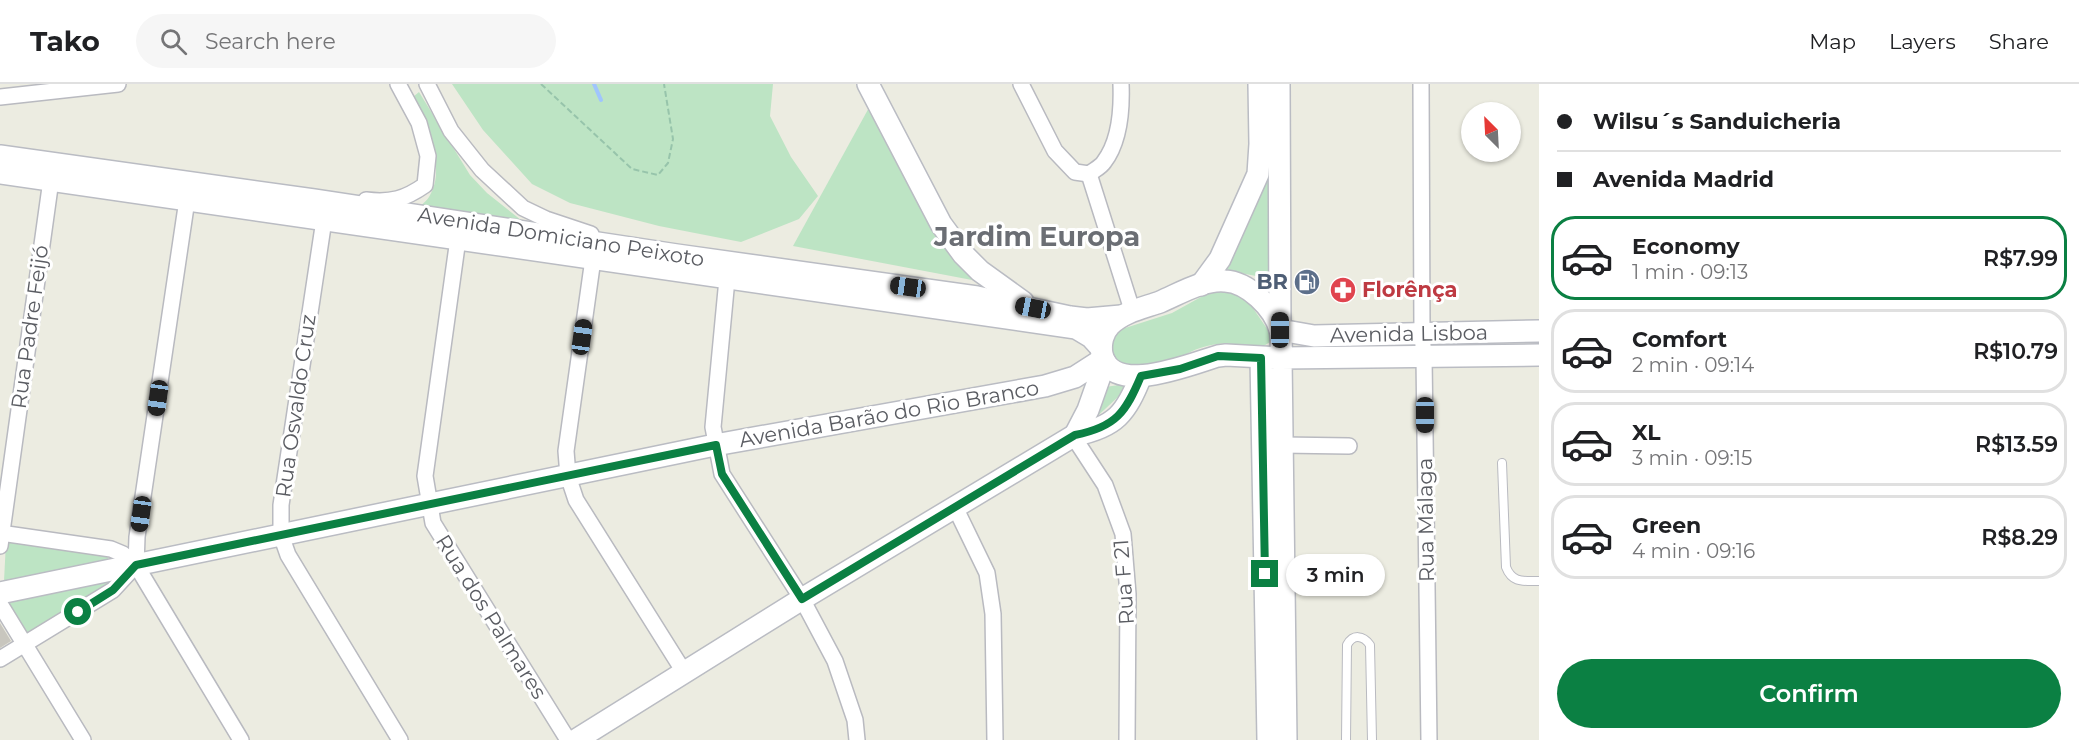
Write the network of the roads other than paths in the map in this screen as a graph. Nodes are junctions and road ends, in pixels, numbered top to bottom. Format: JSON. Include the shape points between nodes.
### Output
{"nodes":[{"id":1,"x":118,"y":84,"type":"edge"},
{"id":2,"x":427,"y":84,"type":"edge"},
{"id":3,"x":868,"y":84,"type":"edge"},
{"id":4,"x":1021,"y":84,"type":"edge"},
{"id":5,"x":1121,"y":84,"type":"edge"},
{"id":6,"x":1259,"y":84,"type":"edge"},
{"id":7,"x":1280,"y":84,"type":"edge"},
{"id":8,"x":1421,"y":84,"type":"edge"},
{"id":9,"x":401,"y":90,"type":"edge"},
{"id":10,"x":0,"y":97,"type":"edge"},
{"id":11,"x":0,"y":156,"type":"edge"},
{"id":12,"x":0,"y":173,"type":"edge"},
{"id":13,"x":1089,"y":174,"type":"junction"},
{"id":14,"x":51,"y":180,"type":"junction"},
{"id":15,"x":187,"y":200,"type":"junction"},
{"id":16,"x":314,"y":200,"type":"junction"},
{"id":17,"x":324,"y":220,"type":"junction"},
{"id":18,"x":458,"y":239,"type":"junction"},
{"id":19,"x":677,"y":255,"type":"junction"},
{"id":20,"x":593,"y":259,"type":"junction"},
{"id":21,"x":980,"y":271,"type":"junction"},
{"id":22,"x":727,"y":279,"type":"junction"},
{"id":23,"x":1201,"y":285,"type":"junction"},
{"id":24,"x":976,"y":297,"type":"junction"},
{"id":25,"x":1033,"y":308,"type":"junction"},
{"id":26,"x":1127,"y":314,"type":"junction"},
{"id":27,"x":1280,"y":330,"type":"junction"},
{"id":28,"x":1539,"y":331,"type":"edge"},
{"id":29,"x":1422,"y":334,"type":"junction"},
{"id":30,"x":1539,"y":355,"type":"edge"},
{"id":31,"x":1103,"y":356,"type":"junction"},
{"id":32,"x":1424,"y":357,"type":"junction"},
{"id":33,"x":1271,"y":358,"type":"junction"},
{"id":34,"x":1141,"y":376,"type":"junction"},
{"id":35,"x":1074,"y":435,"type":"junction"},
{"id":36,"x":716,"y":445,"type":"junction"},
{"id":37,"x":1282,"y":445,"type":"junction"},
{"id":38,"x":1349,"y":446,"type":"dead end"},
{"id":39,"x":1502,"y":463,"type":"dead end"},
{"id":40,"x":568,"y":476,"type":"junction"},
{"id":41,"x":429,"y":505,"type":"junction"},
{"id":42,"x":955,"y":507,"type":"junction"},
{"id":43,"x":281,"y":535,"type":"junction"},
{"id":44,"x":1,"y":537,"type":"edge"},
{"id":45,"x":136,"y":565,"type":"junction"},
{"id":46,"x":1539,"y":581,"type":"edge"},
{"id":47,"x":0,"y":593,"type":"edge"},
{"id":48,"x":802,"y":599,"type":"junction"},
{"id":49,"x":0,"y":604,"type":"edge"},
{"id":50,"x":24,"y":644,"type":"junction"},
{"id":51,"x":0,"y":659,"type":"edge"},
{"id":52,"x":684,"y":672,"type":"junction"},
{"id":53,"x":83,"y":740,"type":"edge"},
{"id":54,"x":241,"y":740,"type":"edge"},
{"id":55,"x":400,"y":740,"type":"edge"},
{"id":56,"x":568,"y":740,"type":"edge"},
{"id":57,"x":576,"y":740,"type":"edge"},
{"id":58,"x":857,"y":740,"type":"edge"},
{"id":59,"x":995,"y":740,"type":"edge"},
{"id":60,"x":1127,"y":740,"type":"edge"},
{"id":61,"x":1268,"y":740,"type":"edge"},
{"id":62,"x":1286,"y":740,"type":"edge"},
{"id":63,"x":1346,"y":740,"type":"edge"},
{"id":64,"x":1372,"y":740,"type":"edge"},
{"id":65,"x":1429,"y":740,"type":"edge"}],
"edges":[{"from":1,"to":10,"type":"street"},
{"from":2,"to":9,"type":"street"},
{"from":2,"to":19,"type":"street","via":[[451,131],[482,170],[523,208],[583,232],[660,245]]},
{"from":3,"to":21,"type":"main road","via":[[941,224]]},
{"from":4,"to":13,"type":"street","via":[[1055,151],[1075,172]]},
{"from":5,"to":13,"type":"street","via":[[1115,142],[1103,164]]},
{"from":6,"to":23,"type":"main road","via":[[1257,174],[1220,259]]},
{"from":7,"to":27,"type":"main road"},
{"from":8,"to":29,"type":"street","name":"Rua Málaga"},
{"from":9,"to":16,"type":"street","via":[[419,123],[428,156],[425,185],[408,197],[378,202],[334,196]]},
{"from":11,"to":16,"type":"main road","name":"Avenida Domiciano Peixoto"},
{"from":12,"to":14,"type":"main road","name":"Avenida Domiciano Peixoto"},
{"from":13,"to":26,"type":"street"},
{"from":14,"to":15,"type":"main road","name":"Avenida Domiciano Peixoto"},
{"from":14,"to":44,"type":"street","name":"Rua Padre Feijó"},
{"from":15,"to":17,"type":"main road","name":"Avenida Domiciano Peixoto"},
{"from":15,"to":45,"type":"street"},
{"from":16,"to":19,"type":"main road","name":"Avenida Domiciano Peixoto"},
{"from":17,"to":18,"type":"main road","name":"Avenida Domiciano Peixoto"},
{"from":17,"to":43,"type":"street","name":"Rua Osvaldo Cruz","via":[[281,505]]},
{"from":18,"to":20,"type":"main road","name":"Avenida Domiciano Peixoto"},
{"from":18,"to":41,"type":"street","name":"Rua dos Palmares","via":[[425,476]]},
{"from":19,"to":24,"type":"main road","name":"Avenida Domiciano Peixoto"},
{"from":20,"to":22,"type":"main road","name":"Avenida Domiciano Peixoto"},
{"from":20,"to":40,"type":"street","via":[[566,451]]},
{"from":21,"to":24,"type":"main road","via":[[982,285]]},
{"from":21,"to":25,"type":"main road"},
{"from":22,"to":31,"type":"main road","name":"Avenida Domiciano Peixoto","via":[[1076,328],[1091,337]]},
{"from":22,"to":36,"type":"street","via":[[713,427]]},
{"from":23,"to":26,"type":"main road","name":"Avenida Domiciano Peixoto"},
{"from":23,"to":27,"type":"main road","name":"Avenida Domiciano Peixoto","via":[[1224,280],[1240,284],[1264,304]]},
{"from":24,"to":25,"type":"main road","name":"Avenida Domiciano Peixoto"},
{"from":25,"to":26,"type":"main road","name":"Avenida Domiciano Peixoto","via":[[1087,319]]},
{"from":26,"to":31,"type":"main road","via":[[1105,333]]},
{"from":27,"to":29,"type":"main road","name":"Avenida Lisboa","via":[[1314,336]]},
{"from":27,"to":33,"type":"main road"},
{"from":28,"to":29,"type":"main road","name":"Avenida Lisboa"},
{"from":29,"to":32,"type":"street","name":"Rua Málaga"},
{"from":30,"to":32,"type":"main road","name":"Avenida Lisboa"},
{"from":31,"to":34,"type":"main road","name":"Avenida Domiciano Peixoto","via":[[1114,371]]},
{"from":31,"to":35,"type":"main road","via":[[1088,410]]},
{"from":31,"to":36,"type":"main road","name":"Avenida Barão do Rio Branco","via":[[1075,377],[1045,386]]},
{"from":32,"to":33,"type":"main road","name":"Avenida Lisboa"},
{"from":32,"to":65,"type":"street","name":"Rua Málaga"},
{"from":33,"to":34,"type":"main road","name":"Avenida Lisboa","via":[[1218,356],[1180,369]]},
{"from":33,"to":37,"type":"main road"},
{"from":33,"to":61,"type":"main road"},
{"from":34,"to":35,"type":"main road","via":[[1130,403],[1120,414],[1092,431]]},
{"from":35,"to":42,"type":"main road"},
{"from":35,"to":60,"type":"street","name":"Rua F 21","via":[[1105,485],[1123,534],[1128,594]]},
{"from":36,"to":40,"type":"main road","name":"Avenida Barão do Rio Branco"},
{"from":36,"to":48,"type":"street","via":[[722,474]]},
{"from":37,"to":38,"type":"street"},
{"from":37,"to":62,"type":"main road"},
{"from":39,"to":46,"type":"lane","via":[[1506,567],[1516,580]]},
{"from":40,"to":41,"type":"main road","name":"Avenida Barão do Rio Branco"},
{"from":40,"to":52,"type":"street","via":[[576,500]]},
{"from":41,"to":43,"type":"main road","name":"Avenida Barão do Rio Branco"},
{"from":41,"to":56,"type":"street","name":"Rua dos Palmares","via":[[433,523]]},
{"from":42,"to":48,"type":"main road"},
{"from":42,"to":59,"type":"street","via":[[987,573],[993,615]]},
{"from":43,"to":45,"type":"main road","name":"Avenida Barão do Rio Branco"},
{"from":43,"to":55,"type":"street","name":"Rua Osvaldo Cruz","via":[[288,555]]},
{"from":44,"to":45,"type":"street","via":[[111,549]]},
{"from":45,"to":47,"type":"main road","name":"Avenida Barão do Rio Branco"},
{"from":45,"to":50,"type":"street","via":[[113,590]]},
{"from":45,"to":54,"type":"street"},
{"from":48,"to":52,"type":"main road"},
{"from":48,"to":58,"type":"street","via":[[835,661],[855,720]]},
{"from":49,"to":50,"type":"street"},
{"from":50,"to":51,"type":"street"},
{"from":50,"to":53,"type":"street"},
{"from":52,"to":57,"type":"main road"},
{"from":63,"to":64,"type":"lane","via":[[1347,645],[1358,636],[1370,645]]}]}
